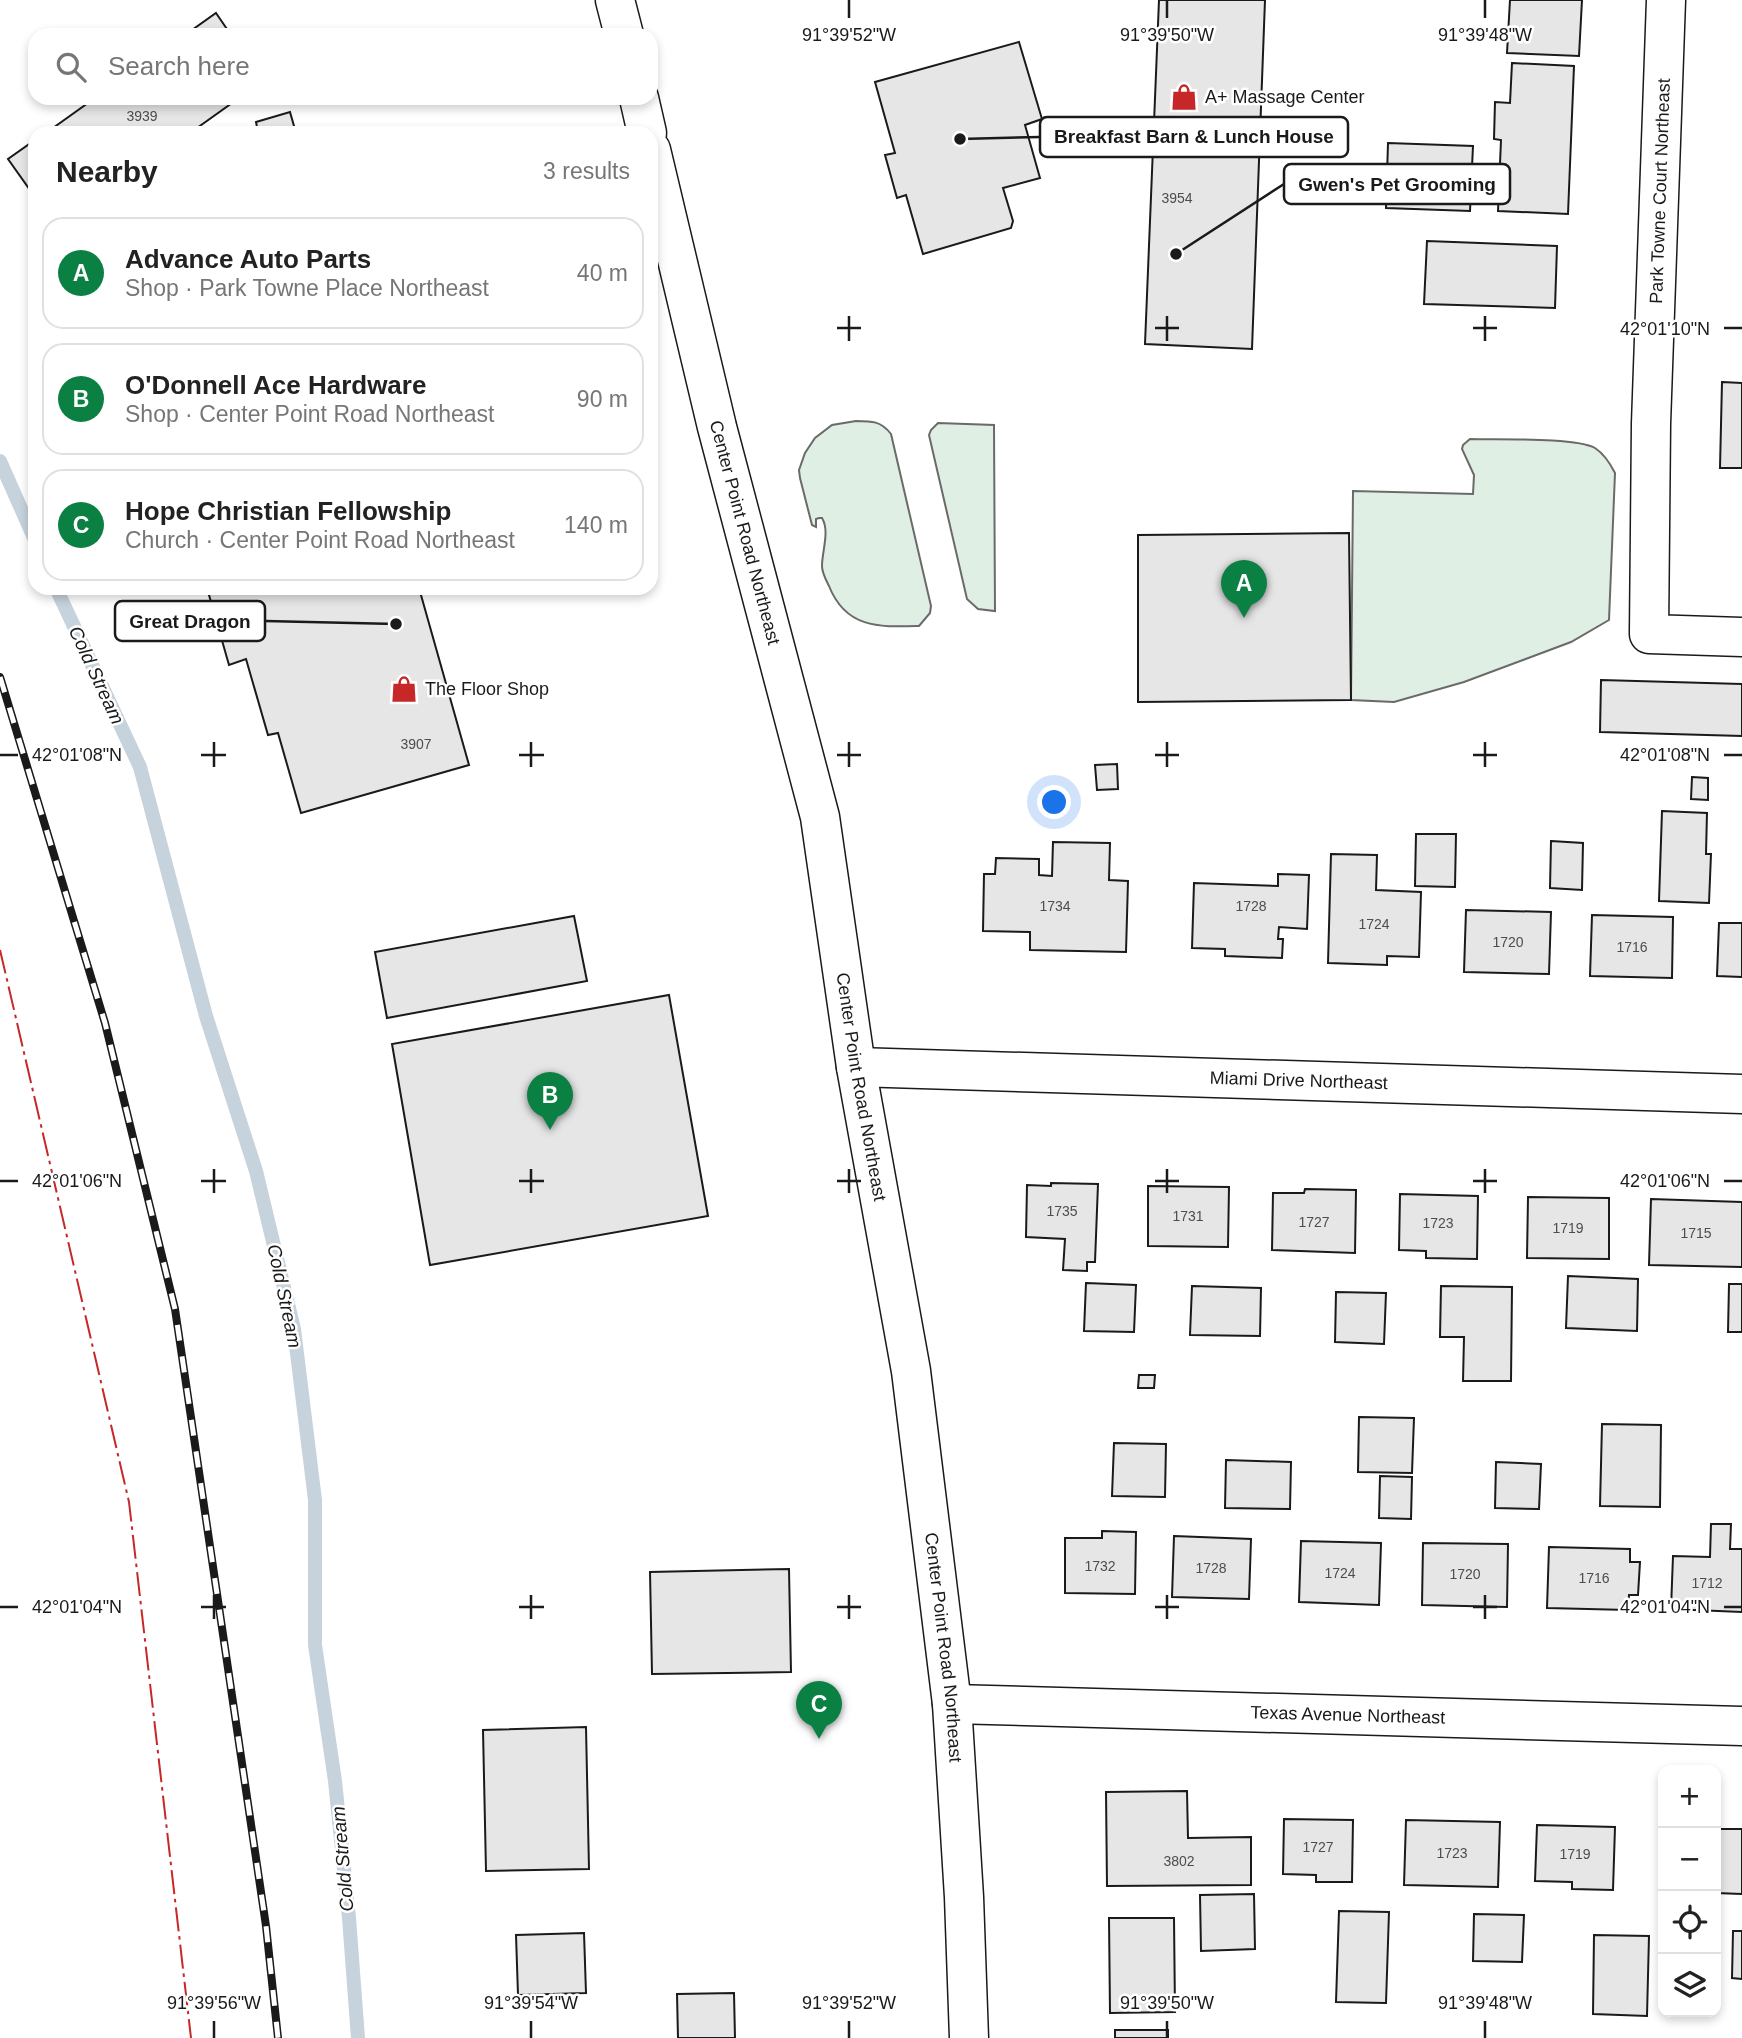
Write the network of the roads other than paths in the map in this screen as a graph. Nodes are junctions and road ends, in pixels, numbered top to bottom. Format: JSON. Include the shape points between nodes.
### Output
{"nodes":[{"id":1,"x":615,"y":0,"type":"edge"},
{"id":2,"x":1666,"y":0,"type":"edge"},
{"id":3,"x":622,"y":28,"type":"edge"},
{"id":4,"x":641,"y":105,"type":"edge"},
{"id":5,"x":645,"y":126,"type":"edge"},
{"id":6,"x":658,"y":179,"type":"edge"},
{"id":7,"x":1742,"y":637,"type":"edge"},
{"id":8,"x":856,"y":1067,"type":"junction"},
{"id":9,"x":1742,"y":1094,"type":"edge"},
{"id":10,"x":953,"y":1704,"type":"junction"},
{"id":11,"x":1742,"y":1726,"type":"edge"},
{"id":12,"x":969,"y":2038,"type":"edge"}],
"edges":[{"from":1,"to":3,"type":"street"},
{"from":2,"to":7,"type":"street","name":"Park Towne Court Northeast","via":[[1651,424],[1649,634]]},
{"from":4,"to":5,"type":"street"},
{"from":6,"to":8,"type":"street","name":"Center Point Road Northeast","via":[[717,427],[820,817]]},
{"from":8,"to":9,"type":"street","name":"Miami Drive Northeast"},
{"from":8,"to":10,"type":"street","name":"Center Point Road Northeast","via":[[911,1371]]},
{"from":10,"to":11,"type":"street","name":"Texas Avenue Northeast"},
{"from":10,"to":12,"type":"street","name":"Center Point Road Northeast"}]}
